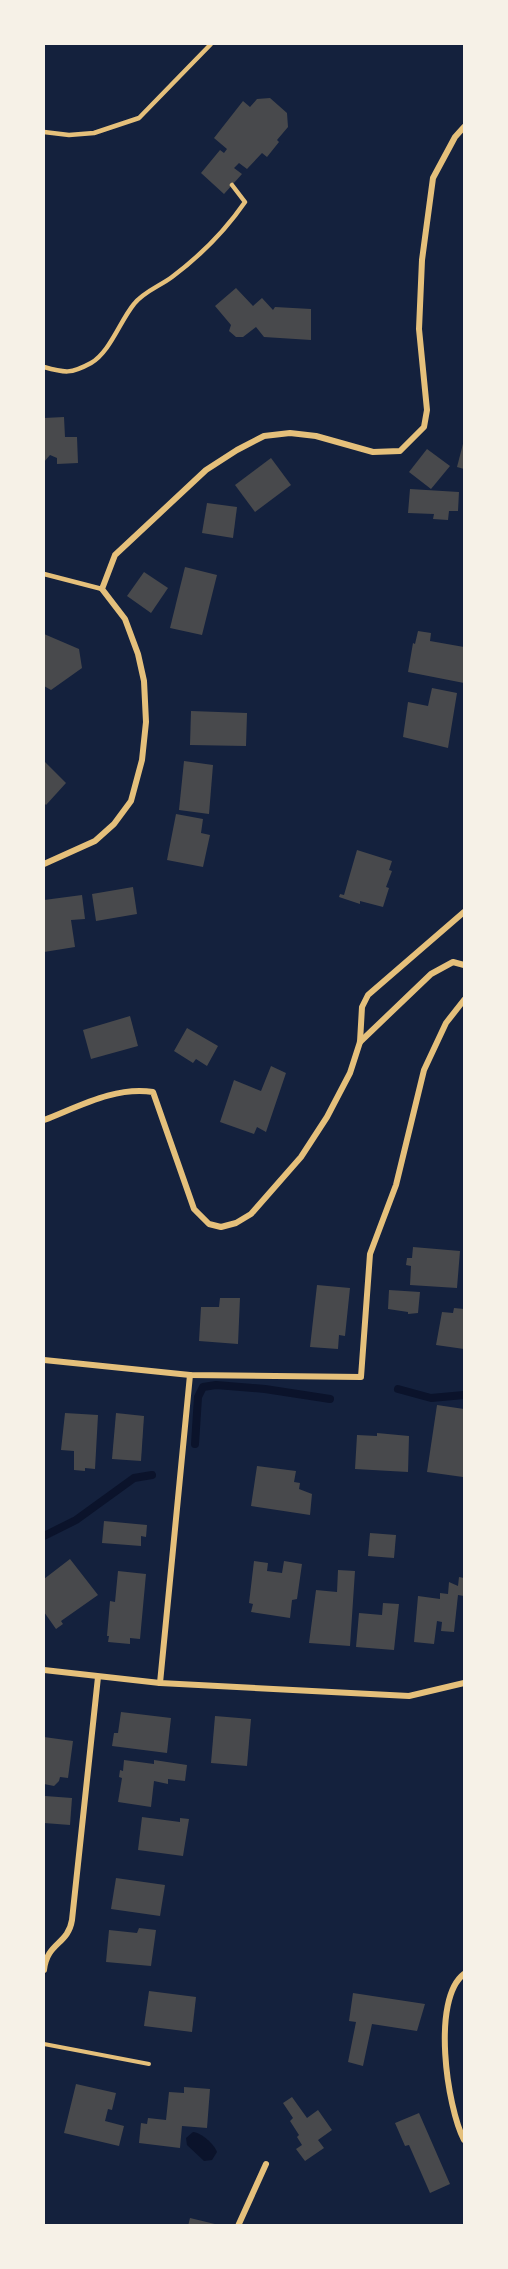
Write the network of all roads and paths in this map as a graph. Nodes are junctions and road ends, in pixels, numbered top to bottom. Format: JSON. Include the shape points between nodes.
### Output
{"nodes":[{"id":1,"x":211,"y":44,"type":"edge"},
{"id":2,"x":465,"y":127,"type":"edge"},
{"id":3,"x":44,"y":132,"type":"edge"},
{"id":4,"x":232,"y":185,"type":"dead end"},
{"id":5,"x":44,"y":367,"type":"edge"},
{"id":6,"x":44,"y":574,"type":"edge"},
{"id":7,"x":102,"y":589,"type":"junction"},
{"id":8,"x":44,"y":864,"type":"edge"},
{"id":9,"x":465,"y":912,"type":"edge"},
{"id":10,"x":465,"y":965,"type":"edge"},
{"id":11,"x":465,"y":1000,"type":"edge"},
{"id":12,"x":360,"y":1042,"type":"junction"},
{"id":13,"x":44,"y":1120,"type":"edge"},
{"id":14,"x":44,"y":1360,"type":"edge"},
{"id":15,"x":190,"y":1375,"type":"junction"},
{"id":16,"x":44,"y":1670,"type":"edge"},
{"id":17,"x":98,"y":1677,"type":"junction"},
{"id":18,"x":160,"y":1683,"type":"junction"},
{"id":19,"x":465,"y":1683,"type":"edge"},
{"id":20,"x":44,"y":1970,"type":"edge"},
{"id":21,"x":465,"y":1974,"type":"edge"},
{"id":22,"x":44,"y":2044,"type":"edge"},
{"id":23,"x":149,"y":2064,"type":"dead end"},
{"id":24,"x":465,"y":2140,"type":"edge"},
{"id":25,"x":266,"y":2164,"type":"dead end"},
{"id":26,"x":238,"y":2226,"type":"edge"}],
"edges":[{"from":1,"to":3,"type":"lane","via":[[139,118],[94,133]]},
{"from":2,"to":7,"type":"street","via":[[455,137],[434,178],[422,260],[419,329],[427,410],[424,427],[400,451],[373,452],[290,433],[264,436],[206,470],[115,555]]},
{"from":4,"to":5,"type":"lane","via":[[245,202],[230,224],[172,278],[136,301],[105,351],[93,362],[67,373]]},
{"from":6,"to":7,"type":"lane"},
{"from":7,"to":8,"type":"street","via":[[124,620],[138,654],[146,722],[142,760],[131,801],[114,824],[95,840]]},
{"from":9,"to":12,"type":"street","via":[[368,995],[362,1007]]},
{"from":10,"to":12,"type":"street","via":[[453,962],[431,974]]},
{"from":11,"to":15,"type":"street","via":[[446,1023],[424,1071],[396,1185],[370,1254],[361,1377]]},
{"from":12,"to":13,"type":"street","via":[[350,1073],[301,1157],[251,1214],[221,1227],[209,1224],[194,1209],[153,1092],[121,1091]]},
{"from":14,"to":15,"type":"street"},
{"from":15,"to":18,"type":"street"},
{"from":16,"to":17,"type":"street"},
{"from":17,"to":18,"type":"street"},
{"from":17,"to":20,"type":"street","via":[[72,1920],[66,1937],[47,1954]]},
{"from":18,"to":19,"type":"street","via":[[409,1696]]},
{"from":21,"to":24,"type":"street","via":[[451,1994],[445,2026],[452,2105]]},
{"from":22,"to":23,"type":"path"},
{"from":25,"to":26,"type":"street"}]}
